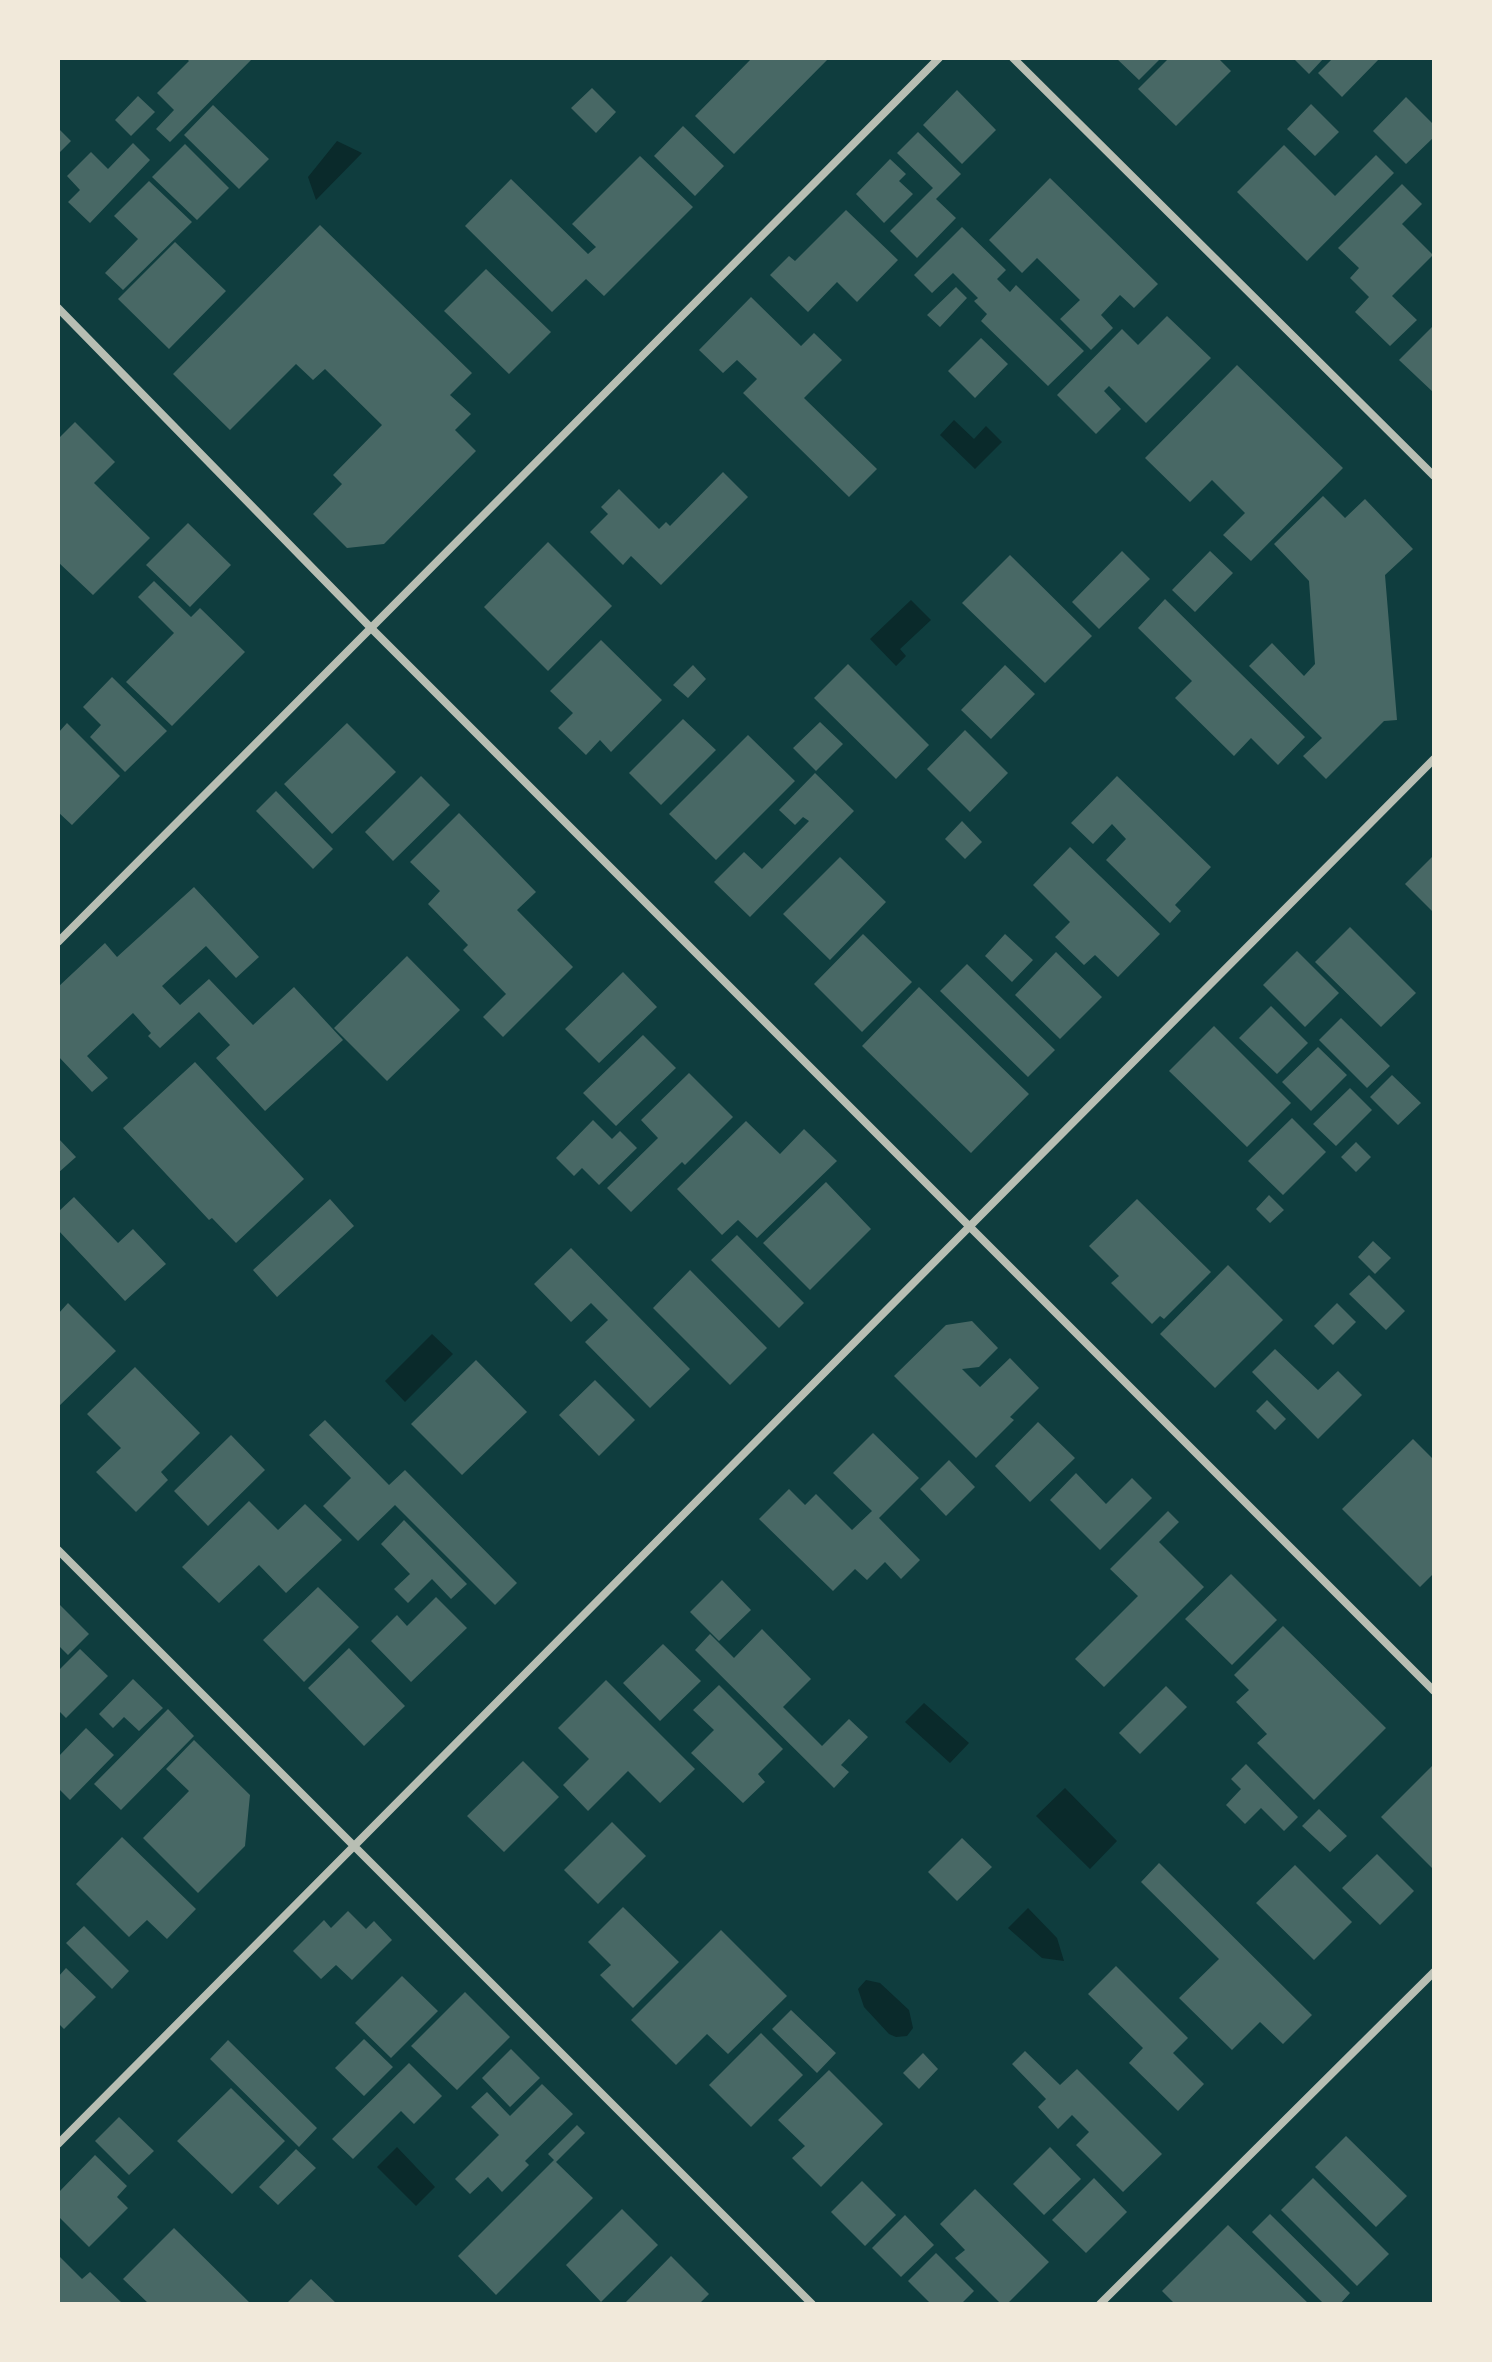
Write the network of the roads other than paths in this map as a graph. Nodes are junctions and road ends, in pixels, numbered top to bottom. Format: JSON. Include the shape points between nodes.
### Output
{"nodes":[{"id":1,"x":939,"y":58,"type":"edge"},
{"id":2,"x":1013,"y":58,"type":"edge"},
{"id":3,"x":58,"y":308,"type":"edge"},
{"id":4,"x":1434,"y":476,"type":"edge"},
{"id":5,"x":371,"y":628,"type":"junction"},
{"id":6,"x":1434,"y":759,"type":"edge"},
{"id":7,"x":58,"y":942,"type":"edge"},
{"id":8,"x":970,"y":1226,"type":"junction"},
{"id":9,"x":58,"y":1550,"type":"edge"},
{"id":10,"x":1434,"y":1691,"type":"edge"},
{"id":11,"x":355,"y":1845,"type":"junction"},
{"id":12,"x":1434,"y":1972,"type":"edge"},
{"id":13,"x":58,"y":2144,"type":"edge"},
{"id":14,"x":812,"y":2304,"type":"edge"},
{"id":15,"x":1100,"y":2304,"type":"edge"}],
"edges":[{"from":1,"to":5,"type":"street"},
{"from":2,"to":4,"type":"street"},
{"from":3,"to":5,"type":"street"},
{"from":5,"to":7,"type":"street"},
{"from":5,"to":8,"type":"street"},
{"from":6,"to":8,"type":"street"},
{"from":8,"to":10,"type":"street"},
{"from":8,"to":11,"type":"street"},
{"from":9,"to":11,"type":"street"},
{"from":11,"to":13,"type":"street"},
{"from":11,"to":14,"type":"street"},
{"from":12,"to":15,"type":"street"}]}
